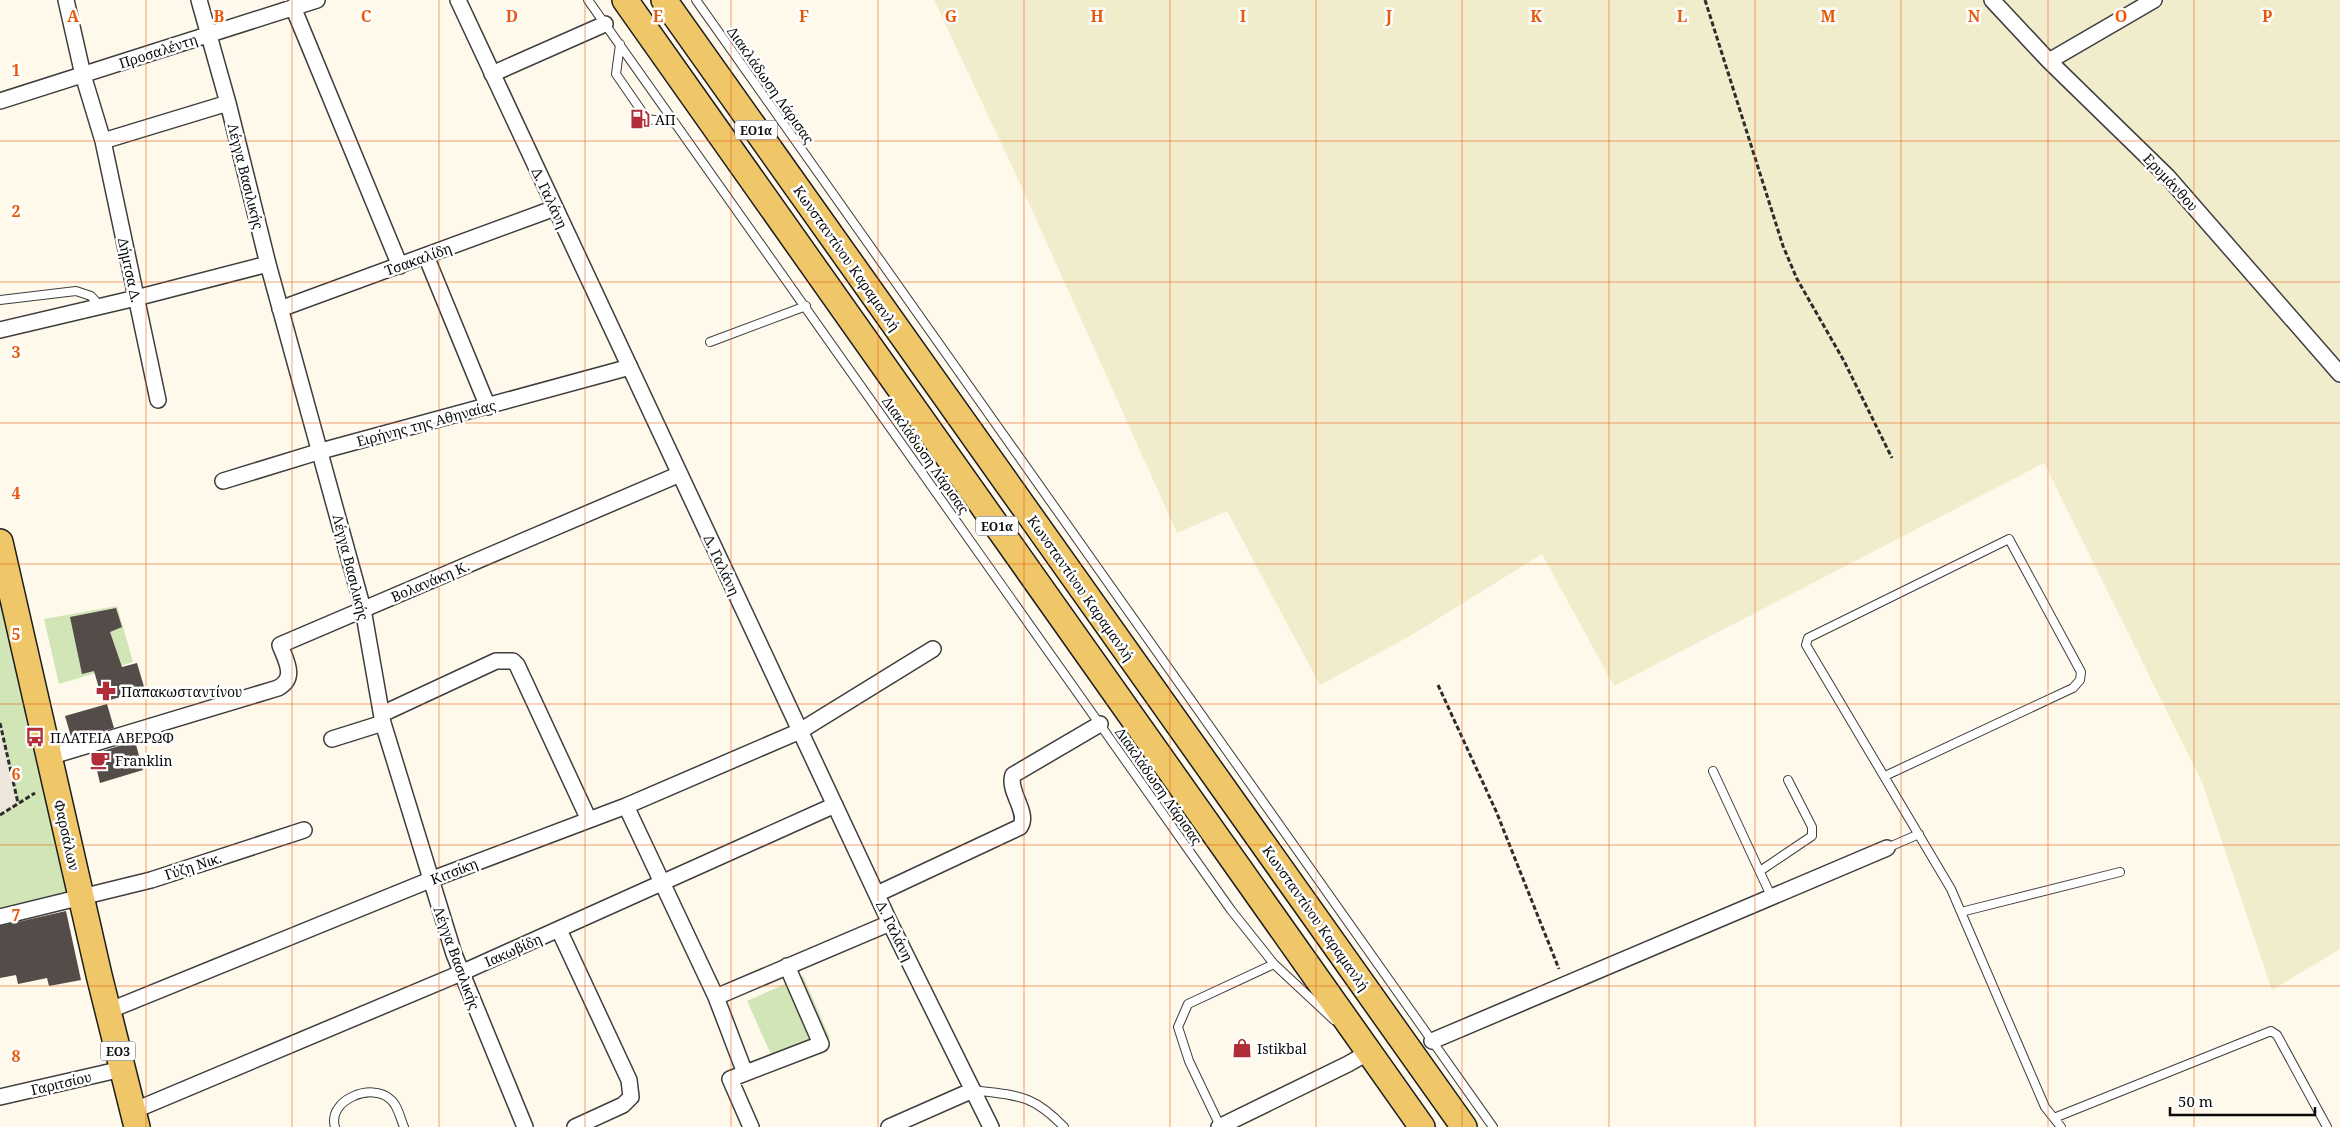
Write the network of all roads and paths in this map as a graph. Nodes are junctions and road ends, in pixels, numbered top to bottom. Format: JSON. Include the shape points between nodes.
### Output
{"nodes":[{"id":1,"x":66,"y":0,"type":"edge"},
{"id":2,"x":199,"y":0,"type":"edge"},
{"id":3,"x":317,"y":0,"type":"edge"},
{"id":4,"x":458,"y":0,"type":"edge"},
{"id":5,"x":588,"y":0,"type":"edge"},
{"id":6,"x":625,"y":0,"type":"edge"},
{"id":7,"x":664,"y":0,"type":"edge"},
{"id":8,"x":696,"y":0,"type":"edge"},
{"id":9,"x":1705,"y":0,"type":"edge"},
{"id":10,"x":1992,"y":0,"type":"edge"},
{"id":11,"x":2154,"y":0,"type":"edge"},
{"id":12,"x":293,"y":8,"type":"junction"},
{"id":13,"x":605,"y":24,"type":"junction"},
{"id":14,"x":208,"y":35,"type":"junction"},
{"id":15,"x":620,"y":44,"type":"junction"},
{"id":16,"x":2049,"y":61,"type":"junction"},
{"id":17,"x":492,"y":74,"type":"junction"},
{"id":18,"x":83,"y":75,"type":"junction"},
{"id":19,"x":0,"y":100,"type":"edge"},
{"id":20,"x":228,"y":103,"type":"junction"},
{"id":21,"x":675,"y":123,"type":"junction"},
{"id":22,"x":103,"y":141,"type":"junction"},
{"id":23,"x":555,"y":208,"type":"junction"},
{"id":24,"x":426,"y":256,"type":"junction"},
{"id":25,"x":268,"y":264,"type":"junction"},
{"id":26,"x":400,"y":266,"type":"junction"},
{"id":27,"x":136,"y":298,"type":"junction"},
{"id":28,"x":0,"y":300,"type":"edge"},
{"id":29,"x":101,"y":306,"type":"junction"},
{"id":30,"x":806,"y":306,"type":"junction"},
{"id":31,"x":280,"y":309,"type":"junction"},
{"id":32,"x":0,"y":330,"type":"edge"},
{"id":33,"x":710,"y":342,"type":"dead end"},
{"id":34,"x":630,"y":367,"type":"junction"},
{"id":35,"x":2340,"y":374,"type":"edge"},
{"id":36,"x":158,"y":400,"type":"dead end"},
{"id":37,"x":488,"y":407,"type":"junction"},
{"id":38,"x":321,"y":451,"type":"junction"},
{"id":39,"x":1892,"y":458,"type":"dead end"},
{"id":40,"x":680,"y":474,"type":"junction"},
{"id":41,"x":223,"y":482,"type":"dead end"},
{"id":42,"x":0,"y":542,"type":"edge"},
{"id":43,"x":3,"y":568,"type":"edge"},
{"id":44,"x":363,"y":610,"type":"junction"},
{"id":45,"x":933,"y":649,"type":"dead end"},
{"id":46,"x":1438,"y":685,"type":"dead end"},
{"id":47,"x":382,"y":719,"type":"junction"},
{"id":48,"x":0,"y":723,"type":"edge"},
{"id":49,"x":1100,"y":724,"type":"junction"},
{"id":50,"x":800,"y":731,"type":"junction"},
{"id":51,"x":332,"y":739,"type":"dead end"},
{"id":52,"x":49,"y":757,"type":"junction"},
{"id":53,"x":1712,"y":771,"type":"dead end"},
{"id":54,"x":1885,"y":776,"type":"junction"},
{"id":55,"x":1788,"y":780,"type":"dead end"},
{"id":56,"x":54,"y":781,"type":"junction"},
{"id":57,"x":18,"y":804,"type":"junction"},
{"id":58,"x":835,"y":805,"type":"junction"},
{"id":59,"x":626,"y":806,"type":"junction"},
{"id":60,"x":0,"y":815,"type":"edge"},
{"id":61,"x":589,"y":820,"type":"junction"},
{"id":62,"x":304,"y":830,"type":"dead end"},
{"id":63,"x":1919,"y":834,"type":"junction"},
{"id":64,"x":1887,"y":848,"type":"joint"},
{"id":65,"x":1760,"y":871,"type":"junction"},
{"id":66,"x":2120,"y":872,"type":"dead end"},
{"id":67,"x":430,"y":880,"type":"junction"},
{"id":68,"x":661,"y":883,"type":"junction"},
{"id":69,"x":876,"y":894,"type":"junction"},
{"id":70,"x":81,"y":898,"type":"junction"},
{"id":71,"x":1772,"y":899,"type":"junction"},
{"id":72,"x":1961,"y":912,"type":"junction"},
{"id":73,"x":0,"y":917,"type":"edge"},
{"id":74,"x":890,"y":923,"type":"junction"},
{"id":75,"x":559,"y":930,"type":"junction"},
{"id":76,"x":1274,"y":964,"type":"junction"},
{"id":77,"x":787,"y":966,"type":"junction"},
{"id":78,"x":461,"y":973,"type":"junction"},
{"id":79,"x":1565,"y":986,"type":"junction"},
{"id":80,"x":716,"y":997,"type":"junction"},
{"id":81,"x":108,"y":1011,"type":"junction"},
{"id":82,"x":1432,"y":1041,"type":"junction"},
{"id":83,"x":1369,"y":1052,"type":"junction"},
{"id":84,"x":122,"y":1069,"type":"junction"},
{"id":85,"x":744,"y":1073,"type":"junction"},
{"id":86,"x":973,"y":1090,"type":"junction"},
{"id":87,"x":0,"y":1097,"type":"edge"},
{"id":88,"x":2054,"y":1118,"type":"junction"},
{"id":89,"x":134,"y":1122,"type":"edge"},
{"id":90,"x":335,"y":1127,"type":"edge"},
{"id":91,"x":404,"y":1127,"type":"edge"},
{"id":92,"x":525,"y":1127,"type":"edge"},
{"id":93,"x":575,"y":1127,"type":"edge"},
{"id":94,"x":751,"y":1127,"type":"edge"},
{"id":95,"x":889,"y":1127,"type":"edge"},
{"id":96,"x":991,"y":1127,"type":"edge"},
{"id":97,"x":1064,"y":1127,"type":"edge"},
{"id":98,"x":1219,"y":1127,"type":"edge"},
{"id":99,"x":1422,"y":1127,"type":"edge"},
{"id":100,"x":1464,"y":1127,"type":"edge"},
{"id":101,"x":1493,"y":1127,"type":"edge"},
{"id":102,"x":2061,"y":1127,"type":"edge"},
{"id":103,"x":2327,"y":1127,"type":"edge"}],
"edges":[{"from":1,"to":18,"type":"street","name":"Δήμτσα Δ."},
{"from":2,"to":14,"type":"street","name":"Λέγγα Βασιλικής"},
{"from":3,"to":12,"type":"street","name":"Προσαλέντη"},
{"from":4,"to":17,"type":"street","name":"Δ. Γαλάνη"},
{"from":5,"to":13,"type":"lane","name":"Διακλάδωση Λάρισας"},
{"from":6,"to":83,"type":"main road","number":"ΕΟ1α"},
{"from":7,"to":100,"type":"main road","name":"Κωνσταντίνου Καραμανλή","number":"ΕΟ1α"},
{"from":8,"to":82,"type":"lane","name":"Διακλάδωση Λάρισας"},
{"from":9,"to":39,"type":"path","via":[[1783,246],[1797,279],[1844,361]]},
{"from":10,"to":16,"type":"street","name":"Ερυμάνθου"},
{"from":11,"to":16,"type":"street"},
{"from":12,"to":14,"type":"street","name":"Προσαλέντη"},
{"from":12,"to":26,"type":"street"},
{"from":13,"to":15,"type":"lane","name":"Διακλάδωση Λάρισας"},
{"from":13,"to":17,"type":"street"},
{"from":14,"to":18,"type":"street","name":"Προσαλέντη"},
{"from":14,"to":20,"type":"street","name":"Λέγγα Βασιλικής"},
{"from":15,"to":21,"type":"lane","name":"Διακλάδωση Λάρισας"},
{"from":15,"to":21,"type":"lane","via":[[616,74],[647,119]]},
{"from":16,"to":35,"type":"street","name":"Ερυμάνθου","via":[[2167,176]]},
{"from":17,"to":23,"type":"street","name":"Δ. Γαλάνη"},
{"from":18,"to":19,"type":"street","name":"Προσαλέντη"},
{"from":18,"to":22,"type":"street","name":"Δήμτσα Δ."},
{"from":20,"to":22,"type":"street"},
{"from":20,"to":25,"type":"street","name":"Λέγγα Βασιλικής"},
{"from":21,"to":30,"type":"lane","name":"Διακλάδωση Λάρισας"},
{"from":22,"to":27,"type":"street","name":"Δήμτσα Δ."},
{"from":23,"to":24,"type":"street","name":"Τσακαλίδη"},
{"from":23,"to":34,"type":"street","name":"Δ. Γαλάνη"},
{"from":24,"to":26,"type":"street","name":"Τσακαλίδη"},
{"from":24,"to":37,"type":"street"},
{"from":25,"to":27,"type":"street"},
{"from":25,"to":31,"type":"street","name":"Λέγγα Βασιλικής"},
{"from":26,"to":31,"type":"street","name":"Τσακαλίδη"},
{"from":27,"to":29,"type":"street"},
{"from":27,"to":36,"type":"street","name":"Δήμτσα Δ."},
{"from":28,"to":29,"type":"lane","via":[[76,291],[91,296]]},
{"from":29,"to":32,"type":"street"},
{"from":30,"to":33,"type":"lane"},
{"from":30,"to":49,"type":"lane","name":"Διακλάδωση Λάρισας"},
{"from":31,"to":38,"type":"street","name":"Λέγγα Βασιλικής"},
{"from":34,"to":37,"type":"street","name":"Ειρήνης της Αθηναίας"},
{"from":34,"to":40,"type":"street","name":"Δ. Γαλάνη"},
{"from":37,"to":38,"type":"street","name":"Ειρήνης της Αθηναίας"},
{"from":38,"to":41,"type":"street","name":"Ειρήνης της Αθηναίας"},
{"from":38,"to":44,"type":"street","name":"Λέγγα Βασιλικής"},
{"from":40,"to":44,"type":"street","name":"Βολανάκη Κ."},
{"from":40,"to":50,"type":"street","name":"Δ. Γαλάνη"},
{"from":42,"to":43,"type":"main road","name":"Φαρσάλων","number":"ΕΟ3"},
{"from":43,"to":52,"type":"main road","name":"Φαρσάλων","number":"ΕΟ3"},
{"from":44,"to":47,"type":"street","name":"Λέγγα Βασιλικής"},
{"from":44,"to":52,"type":"street","name":"Βολανάκη Κ.","via":[[278,646],[289,670],[289,678],[278,688]]},
{"from":45,"to":50,"type":"street","name":"Κιτσίκη"},
{"from":46,"to":79,"type":"path","via":[[1496,811]]},
{"from":47,"to":51,"type":"street"},
{"from":47,"to":61,"type":"street","via":[[496,661],[513,661]]},
{"from":47,"to":67,"type":"street","name":"Λέγγα Βασιλικής"},
{"from":48,"to":57,"type":"path"},
{"from":49,"to":69,"type":"street","via":[[1013,775],[1012,783],[1023,819],[1020,827]]},
{"from":49,"to":76,"type":"lane","name":"Διακλάδωση Λάρισας","via":[[1231,910]]},
{"from":50,"to":58,"type":"street","name":"Δ. Γαλάνη"},
{"from":50,"to":59,"type":"street","name":"Κιτσίκη"},
{"from":52,"to":56,"type":"main road","name":"Φαρσάλων","number":"ΕΟ3"},
{"from":53,"to":65,"type":"lane"},
{"from":54,"to":54,"type":"lane","via":[[2073,688],[2080,680],[2081,672],[2009,539],[1806,641],[1806,650]]},
{"from":54,"to":63,"type":"lane"},
{"from":55,"to":65,"type":"lane","via":[[1812,827],[1812,836]]},
{"from":56,"to":57,"type":"path"},
{"from":56,"to":70,"type":"main road","name":"Φαρσάλων","number":"ΕΟ3"},
{"from":57,"to":60,"type":"path"},
{"from":58,"to":68,"type":"street","name":"Ιακωβίδη"},
{"from":58,"to":69,"type":"street","name":"Δ. Γαλάνη"},
{"from":59,"to":61,"type":"street","name":"Κιτσίκη"},
{"from":59,"to":68,"type":"street"},
{"from":61,"to":67,"type":"street","name":"Κιτσίκη"},
{"from":62,"to":70,"type":"street","name":"Γύζη Νικ.","via":[[151,880]]},
{"from":63,"to":64,"type":"lane"},
{"from":63,"to":72,"type":"lane","via":[[1951,888]]},
{"from":64,"to":71,"type":"street"},
{"from":65,"to":71,"type":"lane"},
{"from":66,"to":72,"type":"lane"},
{"from":67,"to":78,"type":"street","name":"Λέγγα Βασιλικής"},
{"from":67,"to":81,"type":"street","name":"Κιτσίκη"},
{"from":68,"to":75,"type":"street","name":"Ιακωβίδη"},
{"from":68,"to":80,"type":"street"},
{"from":69,"to":74,"type":"street","name":"Δ. Γαλάνη"},
{"from":70,"to":73,"type":"street","name":"Γύζη Νικ."},
{"from":70,"to":81,"type":"main road","name":"Φαρσάλων","number":"ΕΟ3"},
{"from":71,"to":79,"type":"street"},
{"from":72,"to":88,"type":"lane","via":[[2045,1107]]},
{"from":74,"to":77,"type":"street"},
{"from":74,"to":86,"type":"street","name":"Δ. Γαλάνη"},
{"from":75,"to":78,"type":"street","name":"Ιακωβίδη"},
{"from":75,"to":93,"type":"street","via":[[629,1080],[631,1092],[631,1097],[623,1105]]},
{"from":76,"to":83,"type":"lane","name":"Διακλάδωση Λάρισας"},
{"from":76,"to":98,"type":"lane","via":[[1188,1004],[1178,1027],[1189,1062]]},
{"from":77,"to":80,"type":"street"},
{"from":77,"to":85,"type":"street","via":[[821,1044]]},
{"from":78,"to":89,"type":"street","name":"Ιακωβίδη"},
{"from":78,"to":92,"type":"street","name":"Λέγγα Βασιλικής"},
{"from":79,"to":82,"type":"street"},
{"from":80,"to":85,"type":"street"},
{"from":81,"to":84,"type":"main road","name":"Φαρσάλων","number":"ΕΟ3"},
{"from":82,"to":101,"type":"lane","name":"Διακλάδωση Λάρισας"},
{"from":83,"to":98,"type":"street"},
{"from":83,"to":99,"type":"main road","number":"ΕΟ1α"},
{"from":84,"to":87,"type":"street","name":"Γαριτσίου"},
{"from":84,"to":89,"type":"main road","name":"Φαρσάλων","number":"ΕΟ3"},
{"from":85,"to":94,"type":"street","via":[[730,1079]]},
{"from":86,"to":95,"type":"street"},
{"from":86,"to":96,"type":"street","name":"Δ. Γαλάνη"},
{"from":86,"to":97,"type":"lane","via":[[1023,1097],[1048,1110]]},
{"from":88,"to":102,"type":"lane"},
{"from":88,"to":103,"type":"lane","via":[[2271,1031],[2278,1035]]},
{"from":90,"to":91,"type":"lane","via":[[335,1114],[341,1104],[359,1094],[372,1092],[385,1094],[392,1100]]}]}
